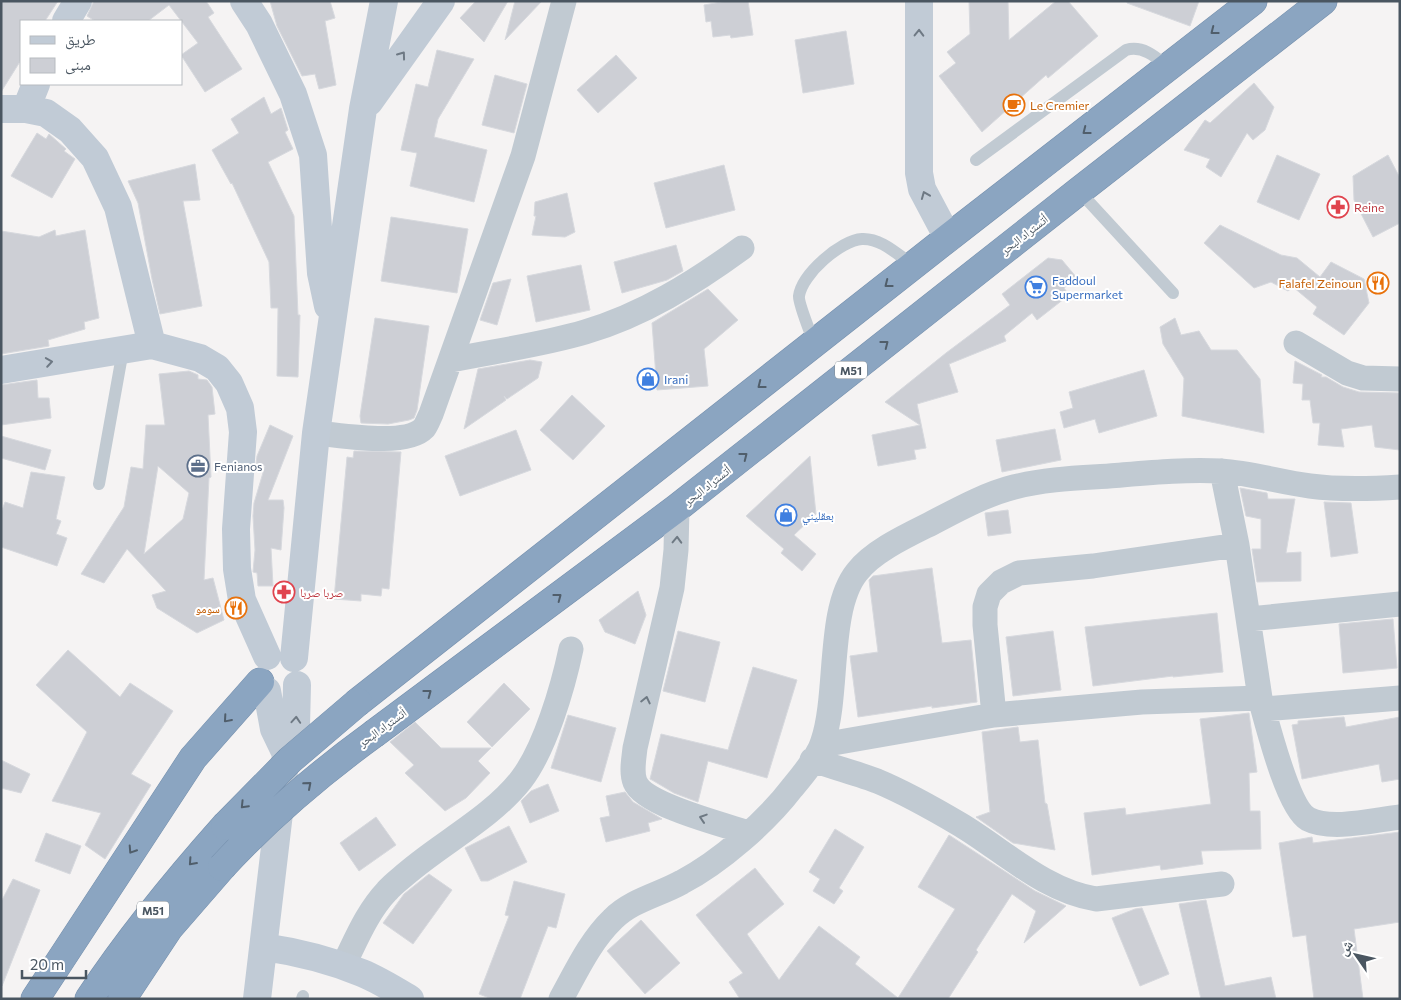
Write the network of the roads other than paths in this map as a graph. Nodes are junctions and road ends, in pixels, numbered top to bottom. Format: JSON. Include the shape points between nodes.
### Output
{"nodes":[{"id":1,"x":78,"y":1,"type":"edge"},
{"id":2,"x":244,"y":1,"type":"edge"},
{"id":3,"x":384,"y":1,"type":"edge"},
{"id":4,"x":441,"y":1,"type":"edge"},
{"id":5,"x":564,"y":1,"type":"edge"},
{"id":6,"x":919,"y":1,"type":"edge"},
{"id":7,"x":1253,"y":1,"type":"edge"},
{"id":8,"x":1323,"y":1,"type":"edge"},
{"id":9,"x":67,"y":20,"type":"edge"},
{"id":10,"x":1168,"y":67,"type":"junction"},
{"id":11,"x":35,"y":85,"type":"edge"},
{"id":12,"x":14,"y":109,"type":"edge"},
{"id":13,"x":363,"y":109,"type":"junction"},
{"id":14,"x":976,"y":160,"type":"dead end"},
{"id":15,"x":1079,"y":191,"type":"junction"},
{"id":16,"x":948,"y":238,"type":"junction"},
{"id":17,"x":742,"y":248,"type":"dead end"},
{"id":18,"x":913,"y":265,"type":"junction"},
{"id":19,"x":1173,"y":293,"type":"dead end"},
{"id":20,"x":332,"y":327,"type":"junction"},
{"id":21,"x":814,"y":343,"type":"junction"},
{"id":22,"x":1296,"y":343,"type":"dead end"},
{"id":23,"x":152,"y":345,"type":"junction"},
{"id":24,"x":123,"y":350,"type":"junction"},
{"id":25,"x":451,"y":360,"type":"junction"},
{"id":26,"x":1,"y":370,"type":"edge"},
{"id":27,"x":1400,"y":380,"type":"edge"},
{"id":28,"x":316,"y":433,"type":"junction"},
{"id":29,"x":1222,"y":471,"type":"junction"},
{"id":30,"x":99,"y":484,"type":"dead end"},
{"id":31,"x":1400,"y":487,"type":"edge"},
{"id":32,"x":678,"y":508,"type":"junction"},
{"id":33,"x":1237,"y":545,"type":"junction"},
{"id":34,"x":1400,"y":604,"type":"edge"},
{"id":35,"x":1249,"y":618,"type":"junction"},
{"id":36,"x":571,"y":649,"type":"dead end"},
{"id":37,"x":267,"y":656,"type":"junction"},
{"id":38,"x":294,"y":658,"type":"junction"},
{"id":39,"x":297,"y":686,"type":"junction"},
{"id":40,"x":263,"y":687,"type":"junction"},
{"id":41,"x":1400,"y":698,"type":"edge"},
{"id":42,"x":1261,"y":704,"type":"junction"},
{"id":43,"x":994,"y":715,"type":"junction"},
{"id":44,"x":817,"y":752,"type":"junction"},
{"id":45,"x":286,"y":754,"type":"junction"},
{"id":46,"x":1400,"y":817,"type":"edge"},
{"id":47,"x":749,"y":832,"type":"junction"},
{"id":48,"x":1222,"y":884,"type":"dead end"},
{"id":49,"x":264,"y":947,"type":"junction"},
{"id":50,"x":343,"y":966,"type":"junction"},
{"id":51,"x":35,"y":999,"type":"edge"},
{"id":52,"x":89,"y":999,"type":"edge"},
{"id":53,"x":122,"y":999,"type":"edge"},
{"id":54,"x":257,"y":999,"type":"edge"},
{"id":55,"x":410,"y":999,"type":"edge"},
{"id":56,"x":561,"y":999,"type":"edge"}],
"edges":[{"from":1,"to":9,"type":"main road"},
{"from":2,"to":20,"type":"main road","via":[[294,94],[313,155],[321,272]]},
{"from":3,"to":13,"type":"main road"},
{"from":13,"to":4,"type":"main road","one_way":true},
{"from":5,"to":25,"type":"street","via":[[524,156]]},
{"from":16,"to":6,"type":"main road","one_way":true,"via":[[922,189],[919,173]]},
{"from":7,"to":10,"type":"highway","number":"M51","one_way":true},
{"from":8,"to":15,"type":"highway","name":"أتستراد البحر","number":"M51"},
{"from":10,"to":14,"type":"lane","via":[[1148,52],[1132,48],[1126,50]]},
{"from":10,"to":16,"type":"highway","number":"M51","one_way":true},
{"from":11,"to":12,"type":"main road"},
{"from":12,"to":23,"type":"main road","via":[[46,114],[70,130],[94,158],[118,207]]},
{"from":13,"to":20,"type":"main road"},
{"from":15,"to":19,"type":"lane"},
{"from":32,"to":15,"type":"highway","name":"أتستراد البحر","number":"M51","one_way":true},
{"from":16,"to":18,"type":"highway","number":"M51"},
{"from":17,"to":25,"type":"street","via":[[675,292],[622,318],[562,338]]},
{"from":18,"to":21,"type":"highway","number":"M51","one_way":true},
{"from":18,"to":21,"type":"lane","via":[[879,242],[862,239],[843,245],[806,278],[798,297]]},
{"from":20,"to":28,"type":"main road"},
{"from":21,"to":52,"type":"highway","number":"M51","one_way":true,"bridge":true,"via":[[358,702],[290,760],[181,875],[129,940]]},
{"from":22,"to":27,"type":"street","via":[[1347,373],[1363,378]]},
{"from":23,"to":24,"type":"main road"},
{"from":23,"to":37,"type":"main road","via":[[200,358],[216,368],[229,383],[240,408],[243,432],[236,529],[237,569],[242,600]]},
{"from":26,"to":24,"type":"main road","one_way":true},
{"from":24,"to":30,"type":"lane"},
{"from":25,"to":28,"type":"street","via":[[424,429],[406,437],[382,440]]},
{"from":28,"to":38,"type":"main road"},
{"from":29,"to":31,"type":"street","via":[[1312,486],[1353,489]]},
{"from":29,"to":33,"type":"street"},
{"from":29,"to":44,"type":"street","via":[[1045,481],[1011,488],[962,507],[876,555],[857,572],[844,595],[830,714]]},
{"from":47,"to":32,"type":"street","one_way":true,"via":[[662,804],[643,793],[635,782],[635,748],[672,588]]},
{"from":53,"to":32,"type":"highway","name":"أتستراد البحر","number":"M51","one_way":true,"bridge":true,"via":[[169,928],[243,844],[302,790],[336,761]]},
{"from":33,"to":35,"type":"street"},
{"from":33,"to":43,"type":"street","via":[[1019,573],[1001,582],[990,594],[985,607]]},
{"from":34,"to":35,"type":"street"},
{"from":35,"to":42,"type":"street"},
{"from":36,"to":50,"type":"street","via":[[549,724],[520,781],[487,812],[387,890],[370,912]]},
{"from":37,"to":38,"type":"main road","via":[[281,652]]},
{"from":37,"to":40,"type":"main road","via":[[258,668]]},
{"from":38,"to":39,"type":"main road","via":[[300,671]]},
{"from":39,"to":40,"type":"main road","via":[[283,695],[274,695]]},
{"from":45,"to":39,"type":"main road","one_way":true,"via":[[296,726]]},
{"from":40,"to":45,"type":"main road","via":[[274,729]]},
{"from":40,"to":51,"type":"highway","one_way":true,"via":[[193,758]]},
{"from":41,"to":42,"type":"street"},
{"from":42,"to":43,"type":"street","via":[[1142,702]]},
{"from":42,"to":46,"type":"street","via":[[1285,781],[1295,805],[1306,818],[1321,824],[1342,824]]},
{"from":43,"to":44,"type":"street"},
{"from":44,"to":47,"type":"street","via":[[777,807]]},
{"from":44,"to":48,"type":"street","via":[[908,795],[1045,880],[1080,896],[1096,899]]},
{"from":45,"to":49,"type":"main road"},
{"from":47,"to":56,"type":"street","via":[[710,867],[635,902],[613,918],[592,944]]},
{"from":49,"to":50,"type":"main road"},
{"from":49,"to":54,"type":"main road"},
{"from":50,"to":55,"type":"main road"}]}
